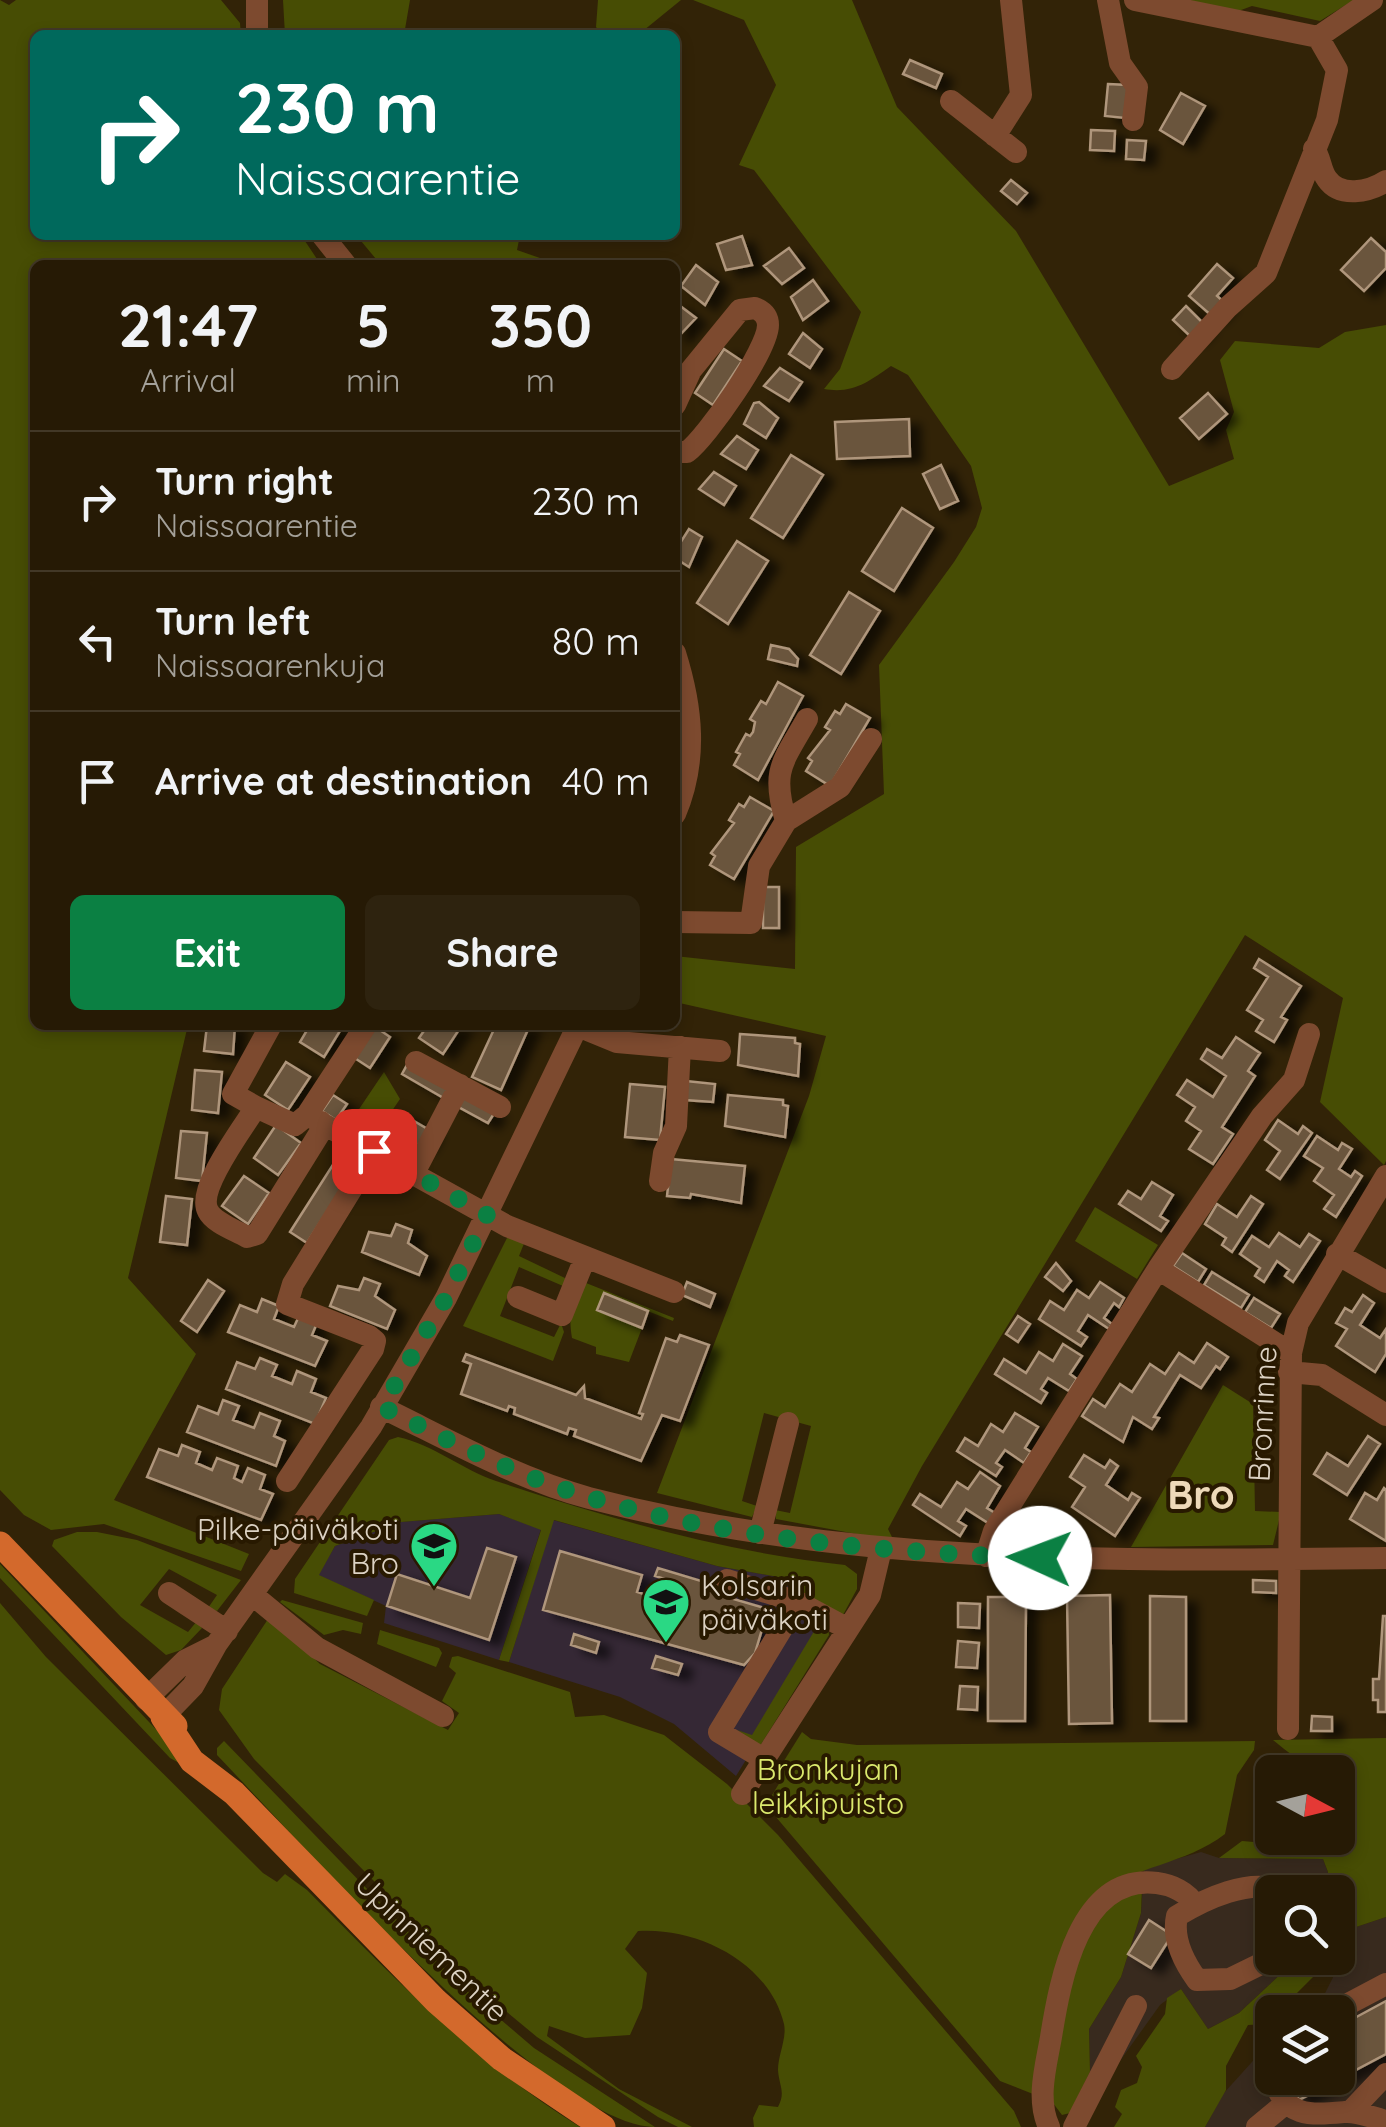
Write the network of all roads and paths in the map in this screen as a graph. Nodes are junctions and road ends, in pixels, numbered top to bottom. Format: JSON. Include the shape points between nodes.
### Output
{"nodes":[{"id":1,"x":258,"y":0,"type":"edge"},
{"id":2,"x":1011,"y":0,"type":"edge"},
{"id":3,"x":1108,"y":0,"type":"edge"},
{"id":4,"x":1135,"y":0,"type":"edge"},
{"id":5,"x":1372,"y":0,"type":"edge"},
{"id":6,"x":258,"y":30,"type":"edge"},
{"id":7,"x":1318,"y":37,"type":"junction"},
{"id":8,"x":951,"y":101,"type":"dead end"},
{"id":9,"x":1134,"y":120,"type":"dead end"},
{"id":10,"x":995,"y":136,"type":"junction"},
{"id":11,"x":1314,"y":149,"type":"junction"},
{"id":12,"x":1016,"y":152,"type":"dead end"},
{"id":13,"x":1386,"y":181,"type":"edge"},
{"id":14,"x":326,"y":240,"type":"edge"},
{"id":15,"x":342,"y":260,"type":"edge"},
{"id":16,"x":1172,"y":369,"type":"dead end"},
{"id":17,"x":680,"y":395,"type":"edge"},
{"id":18,"x":680,"y":452,"type":"edge"},
{"id":19,"x":680,"y":668,"type":"edge"},
{"id":20,"x":807,"y":720,"type":"dead end"},
{"id":21,"x":871,"y":739,"type":"dead end"},
{"id":22,"x":680,"y":793,"type":"edge"},
{"id":23,"x":786,"y":821,"type":"junction"},
{"id":24,"x":680,"y":922,"type":"edge"},
{"id":25,"x":269,"y":1030,"type":"edge"},
{"id":26,"x":363,"y":1030,"type":"edge"},
{"id":27,"x":576,"y":1030,"type":"edge"},
{"id":28,"x":589,"y":1030,"type":"edge"},
{"id":29,"x":1309,"y":1034,"type":"dead end"},
{"id":30,"x":680,"y":1047,"type":"junction"},
{"id":31,"x":720,"y":1050,"type":"dead end"},
{"id":32,"x":416,"y":1062,"type":"dead end"},
{"id":33,"x":460,"y":1086,"type":"junction"},
{"id":34,"x":256,"y":1107,"type":"junction"},
{"id":35,"x":500,"y":1107,"type":"dead end"},
{"id":36,"x":314,"y":1119,"type":"junction"},
{"id":37,"x":374,"y":1151,"type":"junction"},
{"id":38,"x":414,"y":1173,"type":"junction"},
{"id":39,"x":1386,"y":1176,"type":"edge"},
{"id":40,"x":660,"y":1181,"type":"dead end"},
{"id":41,"x":487,"y":1215,"type":"junction"},
{"id":42,"x":1337,"y":1254,"type":"junction"},
{"id":43,"x":585,"y":1258,"type":"junction"},
{"id":44,"x":1158,"y":1269,"type":"junction"},
{"id":45,"x":1386,"y":1282,"type":"edge"},
{"id":46,"x":674,"y":1292,"type":"dead end"},
{"id":47,"x":518,"y":1297,"type":"dead end"},
{"id":48,"x":1290,"y":1362,"type":"junction"},
{"id":49,"x":382,"y":1407,"type":"junction"},
{"id":50,"x":1386,"y":1415,"type":"edge"},
{"id":51,"x":788,"y":1423,"type":"dead end"},
{"id":52,"x":288,"y":1481,"type":"dead end"},
{"id":53,"x":760,"y":1533,"type":"junction"},
{"id":54,"x":0,"y":1544,"type":"edge"},
{"id":55,"x":881,"y":1549,"type":"junction"},
{"id":56,"x":986,"y":1556,"type":"junction"},
{"id":57,"x":1386,"y":1558,"type":"edge"},
{"id":58,"x":1288,"y":1559,"type":"junction"},
{"id":59,"x":727,"y":1580,"type":"dead end"},
{"id":60,"x":169,"y":1594,"type":"dead end"},
{"id":61,"x":254,"y":1596,"type":"junction"},
{"id":62,"x":798,"y":1602,"type":"junction"},
{"id":63,"x":848,"y":1629,"type":"junction"},
{"id":64,"x":222,"y":1638,"type":"junction"},
{"id":65,"x":155,"y":1708,"type":"junction"},
{"id":66,"x":442,"y":1716,"type":"dead end"},
{"id":67,"x":1288,"y":1730,"type":"dead end"},
{"id":68,"x":764,"y":1759,"type":"junction"},
{"id":69,"x":742,"y":1794,"type":"dead end"},
{"id":70,"x":1255,"y":1887,"type":"edge"},
{"id":71,"x":1196,"y":1905,"type":"junction"},
{"id":72,"x":1255,"y":1966,"type":"edge"},
{"id":73,"x":1386,"y":1984,"type":"edge"},
{"id":74,"x":1355,"y":2001,"type":"edge"},
{"id":75,"x":1136,"y":2006,"type":"dead end"},
{"id":76,"x":1386,"y":2074,"type":"edge"},
{"id":77,"x":1282,"y":2095,"type":"edge"},
{"id":78,"x":1286,"y":2103,"type":"junction"},
{"id":79,"x":1350,"y":2112,"type":"junction"},
{"id":80,"x":1386,"y":2121,"type":"edge"},
{"id":81,"x":1320,"y":2122,"type":"edge"},
{"id":82,"x":603,"y":2127,"type":"edge"},
{"id":83,"x":1049,"y":2127,"type":"edge"},
{"id":84,"x":1074,"y":2127,"type":"edge"},
{"id":85,"x":1256,"y":2127,"type":"edge"}],
"edges":[{"from":1,"to":6,"type":"street"},
{"from":2,"to":10,"type":"street","via":[[1022,95]]},
{"from":3,"to":9,"type":"street","via":[[1120,63],[1137,87]]},
{"from":4,"to":7,"type":"street"},
{"from":5,"to":7,"type":"street"},
{"from":7,"to":11,"type":"street","via":[[1337,70]]},
{"from":8,"to":10,"type":"street"},
{"from":10,"to":12,"type":"street"},
{"from":11,"to":13,"type":"street","via":[[1336,187],[1349,192]]},
{"from":11,"to":16,"type":"street","via":[[1266,273]]},
{"from":14,"to":15,"type":"street"},
{"from":17,"to":18,"type":"street","via":[[740,310],[764,313],[763,343],[710,427]]},
{"from":19,"to":22,"type":"street","via":[[691,748]]},
{"from":20,"to":23,"type":"street","via":[[778,770]]},
{"from":21,"to":23,"type":"street","via":[[840,787]]},
{"from":23,"to":24,"type":"street","via":[[759,866],[751,923]]},
{"from":25,"to":34,"type":"street","via":[[233,1094]]},
{"from":26,"to":36,"type":"street"},
{"from":27,"to":41,"type":"street"},
{"from":28,"to":30,"type":"street","via":[[617,1042]]},
{"from":29,"to":44,"type":"street","via":[[1294,1080]]},
{"from":30,"to":31,"type":"street"},
{"from":30,"to":40,"type":"street","via":[[676,1126]]},
{"from":32,"to":33,"type":"street"},
{"from":33,"to":35,"type":"street"},
{"from":33,"to":38,"type":"street"},
{"from":34,"to":36,"type":"street","via":[[296,1125]]},
{"from":34,"to":36,"type":"street","via":[[204,1202],[210,1216],[246,1237],[258,1234],[321,1131]]},
{"from":36,"to":37,"type":"street"},
{"from":37,"to":38,"type":"street"},
{"from":37,"to":52,"type":"street","via":[[286,1304],[375,1341]]},
{"from":38,"to":41,"type":"street"},
{"from":39,"to":42,"type":"street","name":"Bronrinne"},
{"from":41,"to":43,"type":"street"},
{"from":41,"to":49,"type":"street"},
{"from":42,"to":45,"type":"street"},
{"from":42,"to":48,"type":"street","name":"Bronrinne","via":[[1298,1322]]},
{"from":43,"to":46,"type":"street"},
{"from":43,"to":47,"type":"street","via":[[562,1314]]},
{"from":44,"to":48,"type":"street"},
{"from":44,"to":56,"type":"street","via":[[994,1531]]},
{"from":48,"to":50,"type":"street"},
{"from":48,"to":58,"type":"street","name":"Bronrinne"},
{"from":49,"to":53,"type":"street","via":[[495,1464],[586,1497]]},
{"from":49,"to":61,"type":"street"},
{"from":51,"to":53,"type":"street"},
{"from":53,"to":55,"type":"street"},
{"from":54,"to":65,"type":"main road","name":"Upinniementie"},
{"from":55,"to":56,"type":"street"},
{"from":55,"to":63,"type":"street","via":[[874,1586]]},
{"from":56,"to":58,"type":"street"},
{"from":57,"to":58,"type":"street"},
{"from":58,"to":67,"type":"street","name":"Bronrinne"},
{"from":59,"to":62,"type":"street"},
{"from":60,"to":64,"type":"street"},
{"from":61,"to":64,"type":"street"},
{"from":61,"to":66,"type":"street","via":[[317,1648]]},
{"from":62,"to":63,"type":"street"},
{"from":62,"to":68,"type":"street","via":[[720,1732]]},
{"from":63,"to":68,"type":"street"},
{"from":64,"to":65,"type":"street","via":[[194,1686]]},
{"from":65,"to":82,"type":"main road","name":"Upinniementie","via":[[192,1761],[234,1793],[436,2001],[502,2059]]},
{"from":68,"to":69,"type":"street"},
{"from":70,"to":71,"type":"street"},
{"from":71,"to":72,"type":"street","via":[[1177,1916],[1174,1927],[1197,1980],[1230,1979]]},
{"from":71,"to":83,"type":"street","via":[[1181,1890],[1136,1883],[1116,1890],[1087,1920],[1056,2002],[1043,2086]]},
{"from":73,"to":74,"type":"street"},
{"from":75,"to":84,"type":"street"},
{"from":76,"to":79,"type":"street"},
{"from":77,"to":78,"type":"street"},
{"from":78,"to":81,"type":"street"},
{"from":78,"to":85,"type":"street"},
{"from":79,"to":80,"type":"street"},
{"from":79,"to":81,"type":"street"}]}
